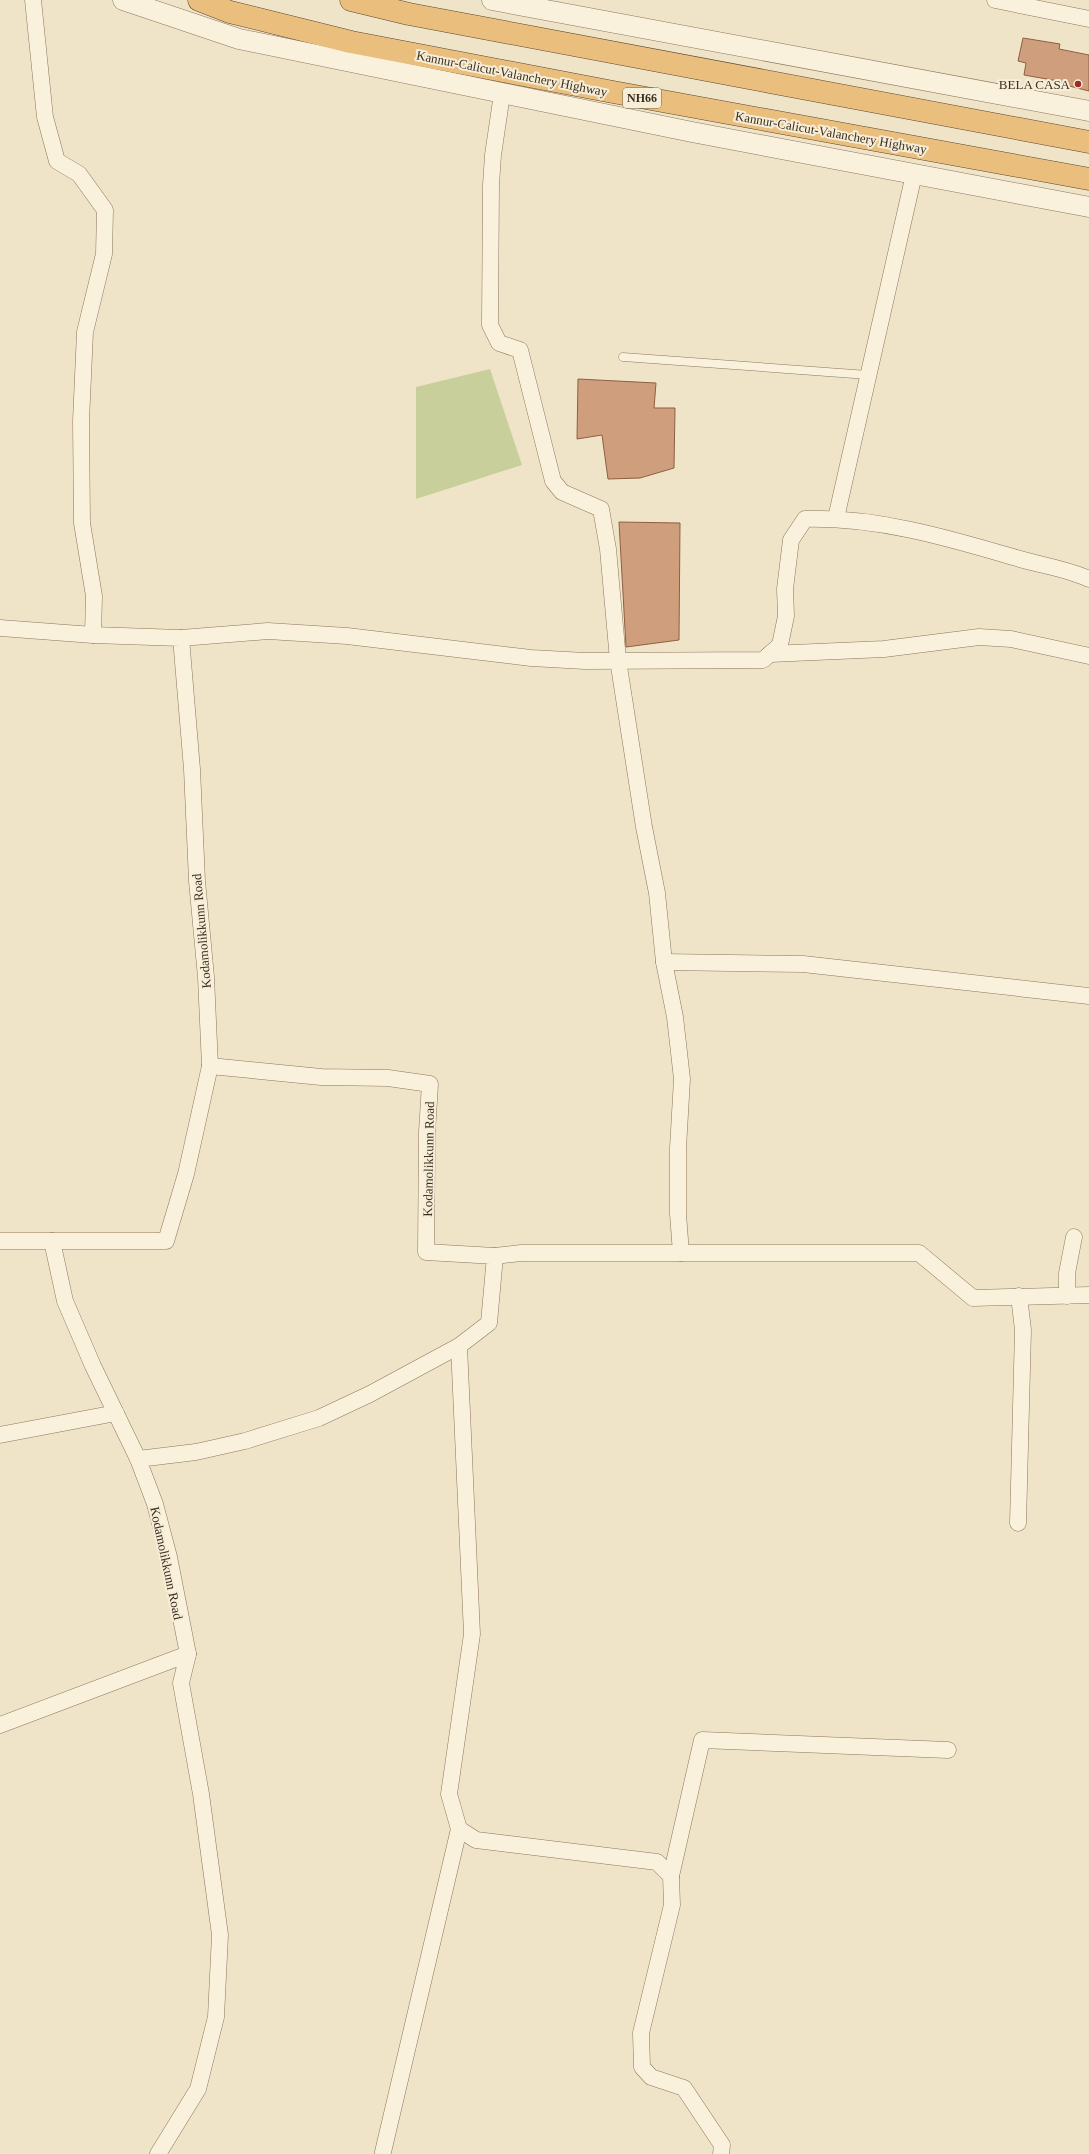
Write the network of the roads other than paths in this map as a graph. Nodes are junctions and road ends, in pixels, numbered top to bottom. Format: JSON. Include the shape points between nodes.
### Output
{"nodes":[{"id":1,"x":33,"y":0,"type":"edge"},
{"id":2,"x":123,"y":0,"type":"edge"},
{"id":3,"x":199,"y":0,"type":"edge"},
{"id":4,"x":351,"y":0,"type":"edge"},
{"id":5,"x":492,"y":0,"type":"edge"},
{"id":6,"x":995,"y":0,"type":"edge"},
{"id":7,"x":1089,"y":19,"type":"edge"},
{"id":8,"x":502,"y":94,"type":"junction"},
{"id":9,"x":1089,"y":111,"type":"edge"},
{"id":10,"x":1089,"y":142,"type":"edge"},
{"id":11,"x":1089,"y":179,"type":"edge"},
{"id":12,"x":912,"y":183,"type":"dead end"},
{"id":13,"x":1089,"y":207,"type":"edge"},
{"id":14,"x":623,"y":357,"type":"dead end"},
{"id":15,"x":868,"y":375,"type":"junction"},
{"id":16,"x":836,"y":518,"type":"junction"},
{"id":17,"x":1089,"y":578,"type":"edge"},
{"id":18,"x":0,"y":628,"type":"edge"},
{"id":19,"x":93,"y":635,"type":"junction"},
{"id":20,"x":181,"y":638,"type":"junction"},
{"id":21,"x":770,"y":654,"type":"junction"},
{"id":22,"x":1089,"y":656,"type":"edge"},
{"id":23,"x":618,"y":660,"type":"junction"},
{"id":24,"x":664,"y":962,"type":"junction"},
{"id":25,"x":1089,"y":996,"type":"edge"},
{"id":26,"x":210,"y":1066,"type":"junction"},
{"id":27,"x":1074,"y":1237,"type":"dead end"},
{"id":28,"x":0,"y":1241,"type":"edge"},
{"id":29,"x":52,"y":1241,"type":"junction"},
{"id":30,"x":681,"y":1253,"type":"junction"},
{"id":31,"x":495,"y":1256,"type":"junction"},
{"id":32,"x":1089,"y":1295,"type":"edge"},
{"id":33,"x":1019,"y":1296,"type":"junction"},
{"id":34,"x":1067,"y":1296,"type":"junction"},
{"id":35,"x":459,"y":1346,"type":"junction"},
{"id":36,"x":116,"y":1413,"type":"junction"},
{"id":37,"x":0,"y":1435,"type":"edge"},
{"id":38,"x":138,"y":1459,"type":"junction"},
{"id":39,"x":1018,"y":1524,"type":"dead end"},
{"id":40,"x":188,"y":1654,"type":"junction"},
{"id":41,"x":0,"y":1725,"type":"edge"},
{"id":42,"x":948,"y":1750,"type":"dead end"},
{"id":43,"x":459,"y":1829,"type":"junction"},
{"id":44,"x":671,"y":1876,"type":"junction"},
{"id":45,"x":383,"y":2152,"type":"dead end"},
{"id":46,"x":158,"y":2154,"type":"edge"},
{"id":47,"x":721,"y":2154,"type":"edge"}],
"edges":[{"from":1,"to":19,"type":"street","via":[[45,117],[57,161],[79,174],[105,210],[104,254],[85,332],[81,420],[82,523],[94,596]]},
{"from":2,"to":8,"type":"street","via":[[238,39]]},
{"from":3,"to":11,"type":"highway","name":"Kannur-Calicut-Valanchery Highway","number":"NH66","via":[[230,12],[351,42],[620,94]]},
{"from":4,"to":10,"type":"highway","via":[[409,14]]},
{"from":5,"to":9,"type":"street"},
{"from":6,"to":7,"type":"street"},
{"from":8,"to":13,"type":"street"},
{"from":8,"to":23,"type":"street","via":[[491,185],[490,325],[498,343],[520,350],[553,481],[562,492],[601,509],[608,550]]},
{"from":12,"to":15,"type":"street"},
{"from":14,"to":15,"type":"lane"},
{"from":15,"to":16,"type":"street"},
{"from":16,"to":17,"type":"street","via":[[871,521],[968,543]]},
{"from":16,"to":21,"type":"street","via":[[804,520],[791,540],[785,589],[786,616],[780,645]]},
{"from":18,"to":19,"type":"street"},
{"from":19,"to":20,"type":"street"},
{"from":20,"to":23,"type":"street","via":[[268,631],[347,636],[531,658]]},
{"from":20,"to":26,"type":"street","name":"Kodamolikkunn Road","via":[[192,769]]},
{"from":21,"to":22,"type":"street","via":[[884,649],[979,637],[1011,639]]},
{"from":21,"to":23,"type":"street","via":[[763,660]]},
{"from":23,"to":24,"type":"street","via":[[657,893]]},
{"from":24,"to":25,"type":"street","via":[[803,964]]},
{"from":24,"to":30,"type":"street","via":[[675,1018],[682,1079],[678,1148]]},
{"from":26,"to":29,"type":"street","via":[[186,1174],[166,1241]]},
{"from":26,"to":31,"type":"street","name":"Kodamolikkunn Road","via":[[321,1077],[388,1078],[430,1084],[426,1252]]},
{"from":27,"to":34,"type":"street","via":[[1067,1273]]},
{"from":28,"to":29,"type":"street"},
{"from":29,"to":36,"type":"street","name":"Kodamolikkunn Road","via":[[65,1301]]},
{"from":30,"to":31,"type":"street","via":[[521,1253]]},
{"from":30,"to":33,"type":"street","via":[[919,1253],[973,1298]]},
{"from":31,"to":35,"type":"street","via":[[489,1323]]},
{"from":32,"to":34,"type":"street"},
{"from":33,"to":34,"type":"street"},
{"from":33,"to":39,"type":"street","via":[[1023,1330]]},
{"from":35,"to":38,"type":"street","via":[[319,1418],[246,1441],[196,1452]]},
{"from":35,"to":43,"type":"street","via":[[472,1634],[449,1794]]},
{"from":36,"to":37,"type":"street"},
{"from":36,"to":38,"type":"street","name":"Kodamolikkunn Road"},
{"from":38,"to":40,"type":"street","name":"Kodamolikkunn Road","via":[[155,1504],[169,1557]]},
{"from":40,"to":41,"type":"street"},
{"from":40,"to":46,"type":"street","via":[[181,1683],[201,1794],[220,1935],[216,2017],[198,2089]]},
{"from":42,"to":44,"type":"street","via":[[702,1740]]},
{"from":43,"to":44,"type":"street","via":[[476,1840],[657,1862]]},
{"from":43,"to":45,"type":"street"},
{"from":44,"to":47,"type":"street","via":[[672,1905],[641,2033],[642,2068],[651,2077],[684,2088],[722,2145]]}]}
